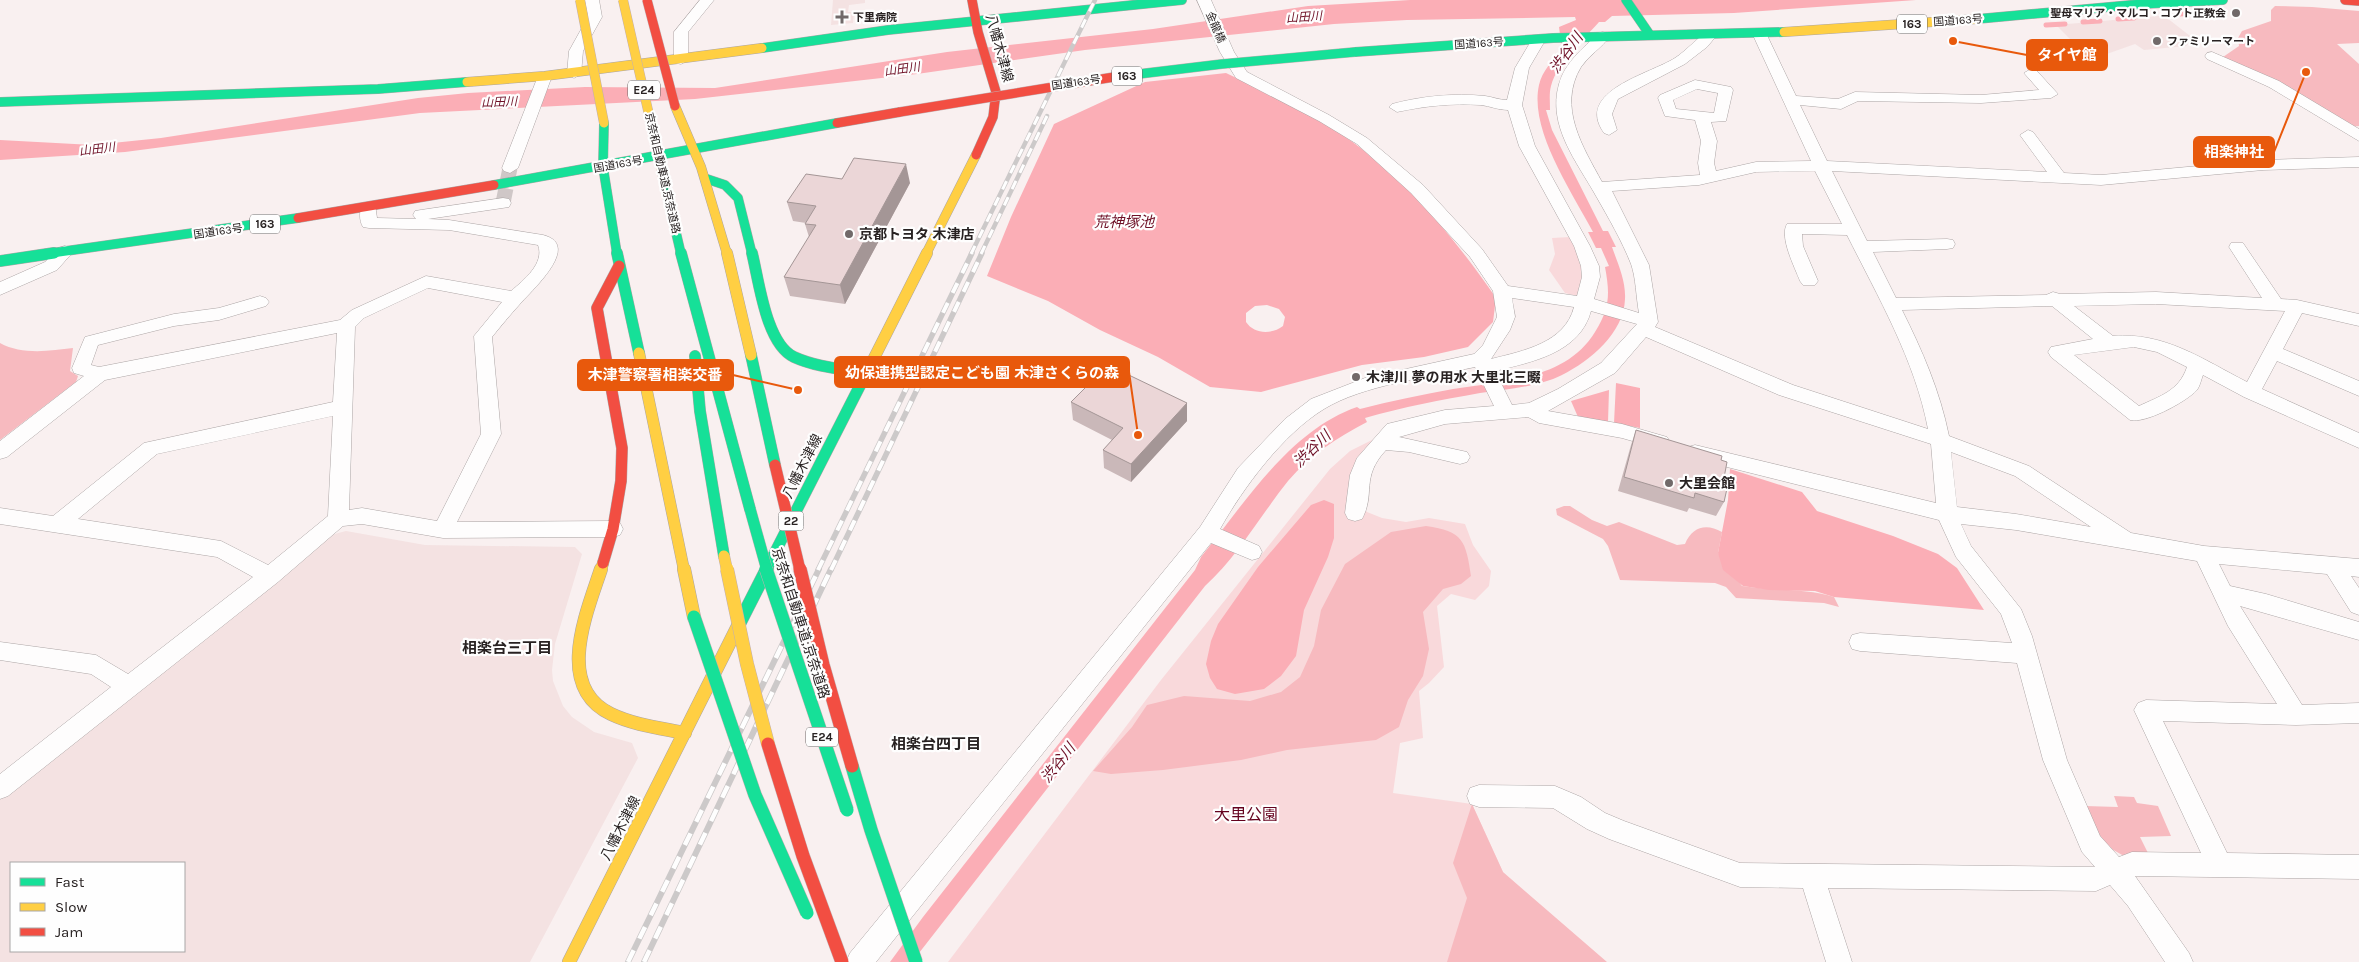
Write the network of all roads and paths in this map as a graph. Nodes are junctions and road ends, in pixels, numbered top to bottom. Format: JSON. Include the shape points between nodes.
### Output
{"nodes":[{"id":1,"x":580,"y":0,"type":"edge"},
{"id":2,"x":592,"y":0,"type":"edge"},
{"id":3,"x":623,"y":0,"type":"edge"},
{"id":4,"x":647,"y":0,"type":"edge"},
{"id":5,"x":707,"y":0,"type":"edge"},
{"id":6,"x":972,"y":0,"type":"edge"},
{"id":7,"x":1182,"y":0,"type":"edge"},
{"id":8,"x":1626,"y":0,"type":"edge"},
{"id":9,"x":2223,"y":0,"type":"edge"},
{"id":10,"x":2345,"y":0,"type":"edge"},
{"id":11,"x":1205,"y":1,"type":"edge"},
{"id":12,"x":2359,"y":1,"type":"edge"},
{"id":13,"x":977,"y":26,"type":"junction"},
{"id":14,"x":1759,"y":33,"type":"junction"},
{"id":15,"x":1711,"y":34,"type":"junction"},
{"id":16,"x":1601,"y":36,"type":"junction"},
{"id":17,"x":1650,"y":36,"type":"junction"},
{"id":18,"x":1546,"y":38,"type":"junction"},
{"id":19,"x":2212,"y":56,"type":"dead end"},
{"id":20,"x":682,"y":60,"type":"junction"},
{"id":21,"x":574,"y":74,"type":"junction"},
{"id":22,"x":2031,"y":74,"type":"dead end"},
{"id":23,"x":544,"y":80,"type":"junction"},
{"id":24,"x":1790,"y":100,"type":"junction"},
{"id":25,"x":0,"y":102,"type":"edge"},
{"id":26,"x":1514,"y":105,"type":"junction"},
{"id":27,"x":675,"y":106,"type":"junction"},
{"id":28,"x":1397,"y":107,"type":"dead end"},
{"id":29,"x":1702,"y":117,"type":"dead end"},
{"id":30,"x":604,"y":130,"type":"junction"},
{"id":31,"x":1609,"y":130,"type":"dead end"},
{"id":32,"x":2028,"y":134,"type":"dead end"},
{"id":33,"x":2359,"y":136,"type":"edge"},
{"id":34,"x":752,"y":140,"type":"junction"},
{"id":35,"x":696,"y":150,"type":"junction"},
{"id":36,"x":667,"y":156,"type":"junction"},
{"id":37,"x":636,"y":158,"type":"junction"},
{"id":38,"x":653,"y":161,"type":"junction"},
{"id":39,"x":2359,"y":162,"type":"edge"},
{"id":40,"x":1821,"y":166,"type":"junction"},
{"id":41,"x":603,"y":167,"type":"junction"},
{"id":42,"x":510,"y":168,"type":"tunnel mouth"},
{"id":43,"x":629,"y":173,"type":"dead end"},
{"id":44,"x":706,"y":177,"type":"junction"},
{"id":45,"x":542,"y":178,"type":"junction"},
{"id":46,"x":1709,"y":178,"type":"junction"},
{"id":47,"x":2059,"y":178,"type":"junction"},
{"id":48,"x":530,"y":180,"type":"junction"},
{"id":49,"x":584,"y":182,"type":"dead end"},
{"id":50,"x":619,"y":182,"type":"dead end"},
{"id":51,"x":595,"y":187,"type":"dead end"},
{"id":52,"x":1602,"y":191,"type":"junction"},
{"id":53,"x":608,"y":200,"type":"junction"},
{"id":54,"x":503,"y":203,"type":"dead end"},
{"id":55,"x":369,"y":216,"type":"junction"},
{"id":56,"x":1858,"y":238,"type":"junction"},
{"id":57,"x":1948,"y":244,"type":"dead end"},
{"id":58,"x":2237,"y":247,"type":"dead end"},
{"id":59,"x":65,"y":252,"type":"junction"},
{"id":60,"x":0,"y":261,"type":"edge"},
{"id":61,"x":618,"y":266,"type":"junction"},
{"id":62,"x":1810,"y":281,"type":"dead end"},
{"id":63,"x":689,"y":288,"type":"junction"},
{"id":64,"x":0,"y":289,"type":"edge"},
{"id":65,"x":1502,"y":291,"type":"junction"},
{"id":66,"x":515,"y":298,"type":"junction"},
{"id":67,"x":2053,"y":298,"type":"junction"},
{"id":68,"x":260,"y":302,"type":"dead end"},
{"id":69,"x":1590,"y":304,"type":"junction"},
{"id":70,"x":1891,"y":304,"type":"junction"},
{"id":71,"x":2275,"y":304,"type":"junction"},
{"id":72,"x":2297,"y":306,"type":"junction"},
{"id":73,"x":2359,"y":320,"type":"edge"},
{"id":74,"x":1643,"y":323,"type":"junction"},
{"id":75,"x":346,"y":325,"type":"junction"},
{"id":76,"x":2109,"y":343,"type":"junction"},
{"id":77,"x":2274,"y":353,"type":"junction"},
{"id":78,"x":1484,"y":366,"type":"junction"},
{"id":79,"x":2197,"y":366,"type":"junction"},
{"id":80,"x":866,"y":373,"type":"junction"},
{"id":81,"x":100,"y":374,"type":"junction"},
{"id":82,"x":2359,"y":389,"type":"edge"},
{"id":83,"x":2251,"y":392,"type":"junction"},
{"id":84,"x":343,"y":407,"type":"junction"},
{"id":85,"x":1504,"y":407,"type":"junction"},
{"id":86,"x":1532,"y":410,"type":"junction"},
{"id":87,"x":1940,"y":440,"type":"junction"},
{"id":88,"x":2359,"y":441,"type":"edge"},
{"id":89,"x":1383,"y":442,"type":"junction"},
{"id":90,"x":0,"y":452,"type":"edge"},
{"id":91,"x":1460,"y":456,"type":"dead end"},
{"id":92,"x":1355,"y":513,"type":"dead end"},
{"id":93,"x":1947,"y":514,"type":"junction"},
{"id":94,"x":0,"y":516,"type":"edge"},
{"id":95,"x":338,"y":519,"type":"junction"},
{"id":96,"x":59,"y":524,"type":"junction"},
{"id":97,"x":443,"y":530,"type":"junction"},
{"id":98,"x":613,"y":530,"type":"junction"},
{"id":99,"x":1207,"y":533,"type":"junction"},
{"id":100,"x":2128,"y":542,"type":"junction"},
{"id":101,"x":1252,"y":552,"type":"dead end"},
{"id":102,"x":2204,"y":554,"type":"junction"},
{"id":103,"x":2334,"y":567,"type":"junction"},
{"id":104,"x":2359,"y":568,"type":"edge"},
{"id":105,"x":270,"y":576,"type":"junction"},
{"id":106,"x":2222,"y":593,"type":"junction"},
{"id":107,"x":2359,"y":606,"type":"edge"},
{"id":108,"x":2359,"y":631,"type":"edge"},
{"id":109,"x":1860,"y":642,"type":"dead end"},
{"id":110,"x":0,"y":651,"type":"edge"},
{"id":111,"x":2026,"y":654,"type":"junction"},
{"id":112,"x":128,"y":686,"type":"junction"},
{"id":113,"x":2359,"y":713,"type":"edge"},
{"id":114,"x":2296,"y":715,"type":"junction"},
{"id":115,"x":685,"y":733,"type":"junction"},
{"id":116,"x":0,"y":788,"type":"edge"},
{"id":117,"x":1479,"y":796,"type":"dead end"},
{"id":118,"x":852,"y":822,"type":"dead end"},
{"id":119,"x":2219,"y":863,"type":"junction"},
{"id":120,"x":2359,"y":867,"type":"edge"},
{"id":121,"x":2114,"y":869,"type":"junction"},
{"id":122,"x":1812,"y":876,"type":"junction"},
{"id":123,"x":884,"y":915,"type":"dead end"},
{"id":124,"x":810,"y":921,"type":"dead end"},
{"id":125,"x":894,"y":943,"type":"dead end"},
{"id":126,"x":569,"y":962,"type":"edge"},
{"id":127,"x":842,"y":962,"type":"edge"},
{"id":128,"x":858,"y":962,"type":"edge"},
{"id":129,"x":916,"y":962,"type":"edge"},
{"id":130,"x":1839,"y":962,"type":"edge"},
{"id":131,"x":2180,"y":962,"type":"edge"}],
"edges":[{"from":1,"to":30,"type":"main road","bridge":true},
{"from":2,"to":21,"type":"street","via":[[595,17],[576,51]]},
{"from":3,"to":63,"type":"main road","name":"京奈和自動車道;京奈道路","number":"E24","bridge":true},
{"from":4,"to":27,"type":"main road","bridge":true},
{"from":5,"to":20,"type":"street","via":[[681,32]]},
{"from":6,"to":13,"type":"main road","name":"八幡木津線","number":"22"},
{"from":7,"to":13,"type":"main road"},
{"from":8,"to":17,"type":"main road"},
{"from":9,"to":14,"type":"main road","name":"国道163号","number":"163"},
{"from":10,"to":12,"type":"main road"},
{"from":11,"to":65,"type":"street","name":"金龍橋","via":[[1227,52],[1242,75],[1362,141],[1417,190],[1476,253]]},
{"from":13,"to":20,"type":"main road","via":[[888,30]]},
{"from":13,"to":80,"type":"main road","name":"八幡木津線","number":"22","via":[[992,75],[996,102],[985,137]]},
{"from":14,"to":15,"type":"main road","name":"国道163号","number":"163"},
{"from":14,"to":24,"type":"street"},
{"from":15,"to":17,"type":"main road","name":"国道163号","number":"163"},
{"from":15,"to":31,"type":"street","via":[[1688,57],[1610,98],[1604,116]]},
{"from":16,"to":17,"type":"main road","name":"国道163号","number":"163"},
{"from":16,"to":18,"type":"main road","name":"国道163号","number":"163"},
{"from":16,"to":52,"type":"street","via":[[1575,66],[1565,84],[1562,104],[1568,134]]},
{"from":18,"to":26,"type":"street","via":[[1522,68]]},
{"from":18,"to":34,"type":"main road","name":"国道163号","number":"163","bridge":true,"via":[[1222,64],[1082,81]]},
{"from":19,"to":33,"type":"street","via":[[2274,84]]},
{"from":20,"to":21,"type":"main road"},
{"from":21,"to":23,"type":"main road"},
{"from":22,"to":24,"type":"street","via":[[2051,94],[1981,99],[1855,96],[1841,104]]},
{"from":23,"to":25,"type":"main road"},
{"from":23,"to":42,"type":"street"},
{"from":24,"to":40,"type":"street"},
{"from":26,"to":28,"type":"street","via":[[1442,100]]},
{"from":26,"to":69,"type":"street","via":[[1527,146],[1590,266]]},
{"from":27,"to":35,"type":"main road"},
{"from":27,"to":37,"type":"main road","name":"国道163号","via":[[668,127],[652,146]]},
{"from":29,"to":46,"type":"street","via":[[1709,141],[1706,163]]},
{"from":30,"to":37,"type":"main road","via":[[619,149]]},
{"from":30,"to":41,"type":"main road"},
{"from":30,"to":48,"type":"main road","via":[[590,154],[574,164]]},
{"from":32,"to":47,"type":"street"},
{"from":34,"to":35,"type":"main road","name":"国道163号","number":"163"},
{"from":34,"to":44,"type":"main road","via":[[721,154],[709,166]]},
{"from":35,"to":36,"type":"main road","name":"国道163号","number":"163"},
{"from":35,"to":44,"type":"main road"},
{"from":36,"to":37,"type":"main road"},
{"from":36,"to":38,"type":"main road"},
{"from":37,"to":38,"type":"main road"},
{"from":37,"to":41,"type":"main road","name":"国道163号","number":"163"},
{"from":38,"to":43,"type":"main road"},
{"from":38,"to":44,"type":"main road","via":[[685,163]]},
{"from":39,"to":47,"type":"street","via":[[2234,167],[2102,180]]},
{"from":40,"to":46,"type":"street","via":[[1756,167]]},
{"from":40,"to":47,"type":"street"},
{"from":40,"to":56,"type":"street"},
{"from":41,"to":45,"type":"main road","name":"国道163号","number":"163"},
{"from":41,"to":53,"type":"main road"},
{"from":44,"to":80,"type":"main road","via":[[733,190],[738,198],[776,340],[792,356],[815,364]]},
{"from":44,"to":129,"type":"main road","bridge":true,"via":[[740,300],[823,666],[871,830]]},
{"from":45,"to":48,"type":"main road","name":"国道163号","number":"163"},
{"from":45,"to":49,"type":"main road"},
{"from":46,"to":52,"type":"street","via":[[1607,186]]},
{"from":48,"to":55,"type":"main road","name":"国道163号","number":"163"},
{"from":50,"to":53,"type":"main road"},
{"from":51,"to":53,"type":"main road"},
{"from":52,"to":74,"type":"street","via":[[1640,265]]},
{"from":53,"to":61,"type":"main road"},
{"from":54,"to":55,"type":"street"},
{"from":55,"to":59,"type":"main road","name":"国道163号","number":"163"},
{"from":55,"to":66,"type":"street","via":[[543,240],[548,243],[548,260]]},
{"from":56,"to":57,"type":"street"},
{"from":56,"to":62,"type":"street","via":[[1793,228],[1795,246]]},
{"from":56,"to":70,"type":"street"},
{"from":58,"to":71,"type":"street"},
{"from":59,"to":60,"type":"main road","name":"国道163号","number":"163"},
{"from":59,"to":64,"type":"street","via":[[51,266]]},
{"from":61,"to":98,"type":"main road","via":[[597,308],[622,448],[621,481]]},
{"from":61,"to":124,"type":"main road","bridge":true,"via":[[694,617],[755,795]]},
{"from":63,"to":118,"type":"main road","name":"京奈和自動車道;京奈道路","number":"E24","bridge":true,"via":[[773,593]]},
{"from":63,"to":127,"type":"main road","name":"京奈和自動車道;京奈道路","number":"E24","bridge":true,"via":[[700,411],[746,663],[798,843]]},
{"from":65,"to":69,"type":"street"},
{"from":65,"to":78,"type":"street","via":[[1506,317]]},
{"from":66,"to":75,"type":"street","via":[[426,282],[358,314]]},
{"from":66,"to":97,"type":"street","via":[[483,336],[491,434]]},
{"from":67,"to":70,"type":"street"},
{"from":67,"to":71,"type":"street","via":[[2156,298]]},
{"from":67,"to":76,"type":"street"},
{"from":68,"to":81,"type":"street","via":[[219,314],[174,320],[91,340],[81,368]]},
{"from":69,"to":74,"type":"street"},
{"from":69,"to":78,"type":"street","via":[[1579,324],[1562,340],[1538,354]]},
{"from":70,"to":87,"type":"street","via":[[1933,404]]},
{"from":71,"to":72,"type":"street"},
{"from":72,"to":73,"type":"street"},
{"from":72,"to":77,"type":"street"},
{"from":74,"to":86,"type":"street","via":[[1608,368]]},
{"from":74,"to":87,"type":"street","via":[[1707,358],[1786,390]]},
{"from":75,"to":81,"type":"street"},
{"from":75,"to":84,"type":"street"},
{"from":76,"to":79,"type":"street","via":[[2134,341],[2161,346]]},
{"from":76,"to":79,"type":"street","via":[[2057,352],[2136,415],[2171,399],[2190,385]]},
{"from":77,"to":82,"type":"street"},
{"from":77,"to":83,"type":"street"},
{"from":78,"to":85,"type":"street"},
{"from":78,"to":99,"type":"street","via":[[1365,385],[1318,404],[1292,424],[1245,473]]},
{"from":79,"to":83,"type":"street"},
{"from":80,"to":115,"type":"main road","name":"八幡木津線","number":"22"},
{"from":81,"to":90,"type":"street"},
{"from":83,"to":88,"type":"street"},
{"from":84,"to":95,"type":"street"},
{"from":84,"to":96,"type":"street","via":[[151,448]]},
{"from":85,"to":86,"type":"street"},
{"from":85,"to":89,"type":"street","via":[[1416,422],[1394,429]]},
{"from":86,"to":93,"type":"street","via":[[1539,416],[1622,432]]},
{"from":87,"to":93,"type":"street"},
{"from":87,"to":100,"type":"street","via":[[2022,471]]},
{"from":89,"to":91,"type":"street"},
{"from":89,"to":92,"type":"street","via":[[1367,458],[1360,475]]},
{"from":93,"to":100,"type":"street","via":[[2016,522]]},
{"from":93,"to":111,"type":"street","via":[[1963,551],[2010,609]]},
{"from":94,"to":96,"type":"street"},
{"from":95,"to":97,"type":"street","via":[[362,516]]},
{"from":95,"to":105,"type":"street"},
{"from":96,"to":105,"type":"street","via":[[221,549]]},
{"from":97,"to":98,"type":"street"},
{"from":98,"to":115,"type":"main road","via":[[580,638],[577,664],[586,691],[603,710],[632,721]]},
{"from":99,"to":101,"type":"street"},
{"from":99,"to":128,"type":"street"},
{"from":100,"to":102,"type":"street"},
{"from":102,"to":103,"type":"street"},
{"from":102,"to":106,"type":"street"},
{"from":103,"to":104,"type":"street"},
{"from":103,"to":107,"type":"street"},
{"from":105,"to":112,"type":"street"},
{"from":106,"to":108,"type":"street"},
{"from":106,"to":114,"type":"street"},
{"from":109,"to":111,"type":"street"},
{"from":110,"to":112,"type":"street","via":[[96,666]]},
{"from":111,"to":121,"type":"street","via":[[2056,760],[2091,844]]},
{"from":112,"to":116,"type":"street"},
{"from":113,"to":114,"type":"street"},
{"from":114,"to":119,"type":"street","via":[[2146,710]]},
{"from":115,"to":126,"type":"main road","name":"八幡木津線","number":"22"},
{"from":117,"to":122,"type":"street","via":[[1555,797],[1618,831],[1740,875]]},
{"from":119,"to":120,"type":"street"},
{"from":119,"to":121,"type":"street","via":[[2132,864]]},
{"from":121,"to":122,"type":"street","via":[[2096,879]]},
{"from":121,"to":131,"type":"street"},
{"from":122,"to":130,"type":"street"},
{"from":123,"to":125,"type":"main road"}]}
